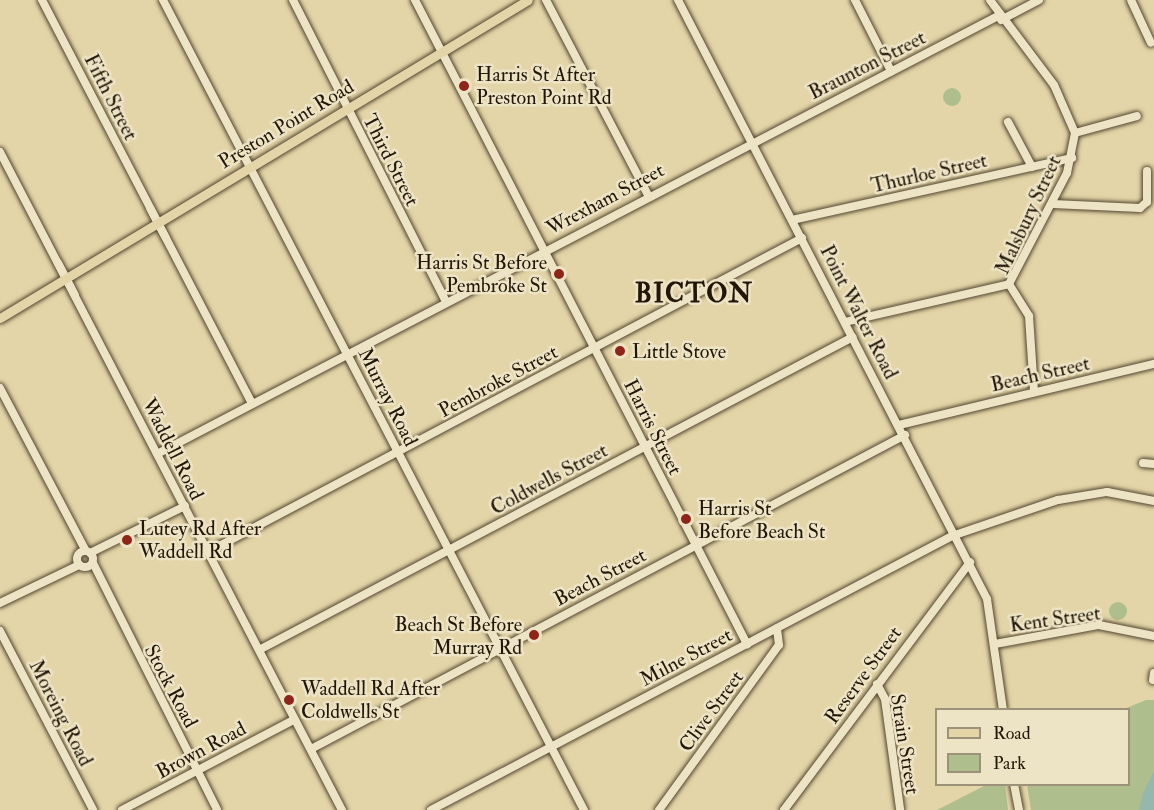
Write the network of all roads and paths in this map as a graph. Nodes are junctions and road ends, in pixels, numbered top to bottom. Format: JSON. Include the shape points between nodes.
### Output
{"nodes":[{"id":1,"x":42,"y":0,"type":"edge"},
{"id":2,"x":163,"y":0,"type":"edge"},
{"id":3,"x":293,"y":0,"type":"edge"},
{"id":4,"x":415,"y":0,"type":"edge"},
{"id":5,"x":521,"y":0,"type":"edge"},
{"id":6,"x":528,"y":0,"type":"edge"},
{"id":7,"x":546,"y":0,"type":"edge"},
{"id":8,"x":678,"y":0,"type":"edge"},
{"id":9,"x":855,"y":0,"type":"edge"},
{"id":10,"x":990,"y":0,"type":"edge"},
{"id":11,"x":1039,"y":0,"type":"edge"},
{"id":12,"x":1131,"y":0,"type":"edge"},
{"id":13,"x":498,"y":16,"type":"junction"},
{"id":14,"x":1000,"y":18,"type":"junction"},
{"id":15,"x":1151,"y":43,"type":"dead end"},
{"id":16,"x":442,"y":51,"type":"junction"},
{"id":17,"x":891,"y":71,"type":"junction"},
{"id":18,"x":346,"y":109,"type":"junction"},
{"id":19,"x":1137,"y":116,"type":"dead end"},
{"id":20,"x":1008,"y":122,"type":"dead end"},
{"id":21,"x":1075,"y":132,"type":"junction"},
{"id":22,"x":751,"y":141,"type":"junction"},
{"id":23,"x":0,"y":152,"type":"edge"},
{"id":24,"x":1072,"y":158,"type":"junction"},
{"id":25,"x":250,"y":167,"type":"junction"},
{"id":26,"x":1032,"y":167,"type":"junction"},
{"id":27,"x":1147,"y":171,"type":"dead end"},
{"id":28,"x":648,"y":195,"type":"junction"},
{"id":29,"x":1053,"y":204,"type":"junction"},
{"id":30,"x":792,"y":220,"type":"junction"},
{"id":31,"x":158,"y":223,"type":"junction"},
{"id":32,"x":802,"y":238,"type":"junction"},
{"id":33,"x":544,"y":250,"type":"junction"},
{"id":34,"x":66,"y":280,"type":"junction"},
{"id":35,"x":1009,"y":284,"type":"junction"},
{"id":36,"x":446,"y":302,"type":"junction"},
{"id":37,"x":0,"y":318,"type":"edge"},
{"id":38,"x":845,"y":322,"type":"junction"},
{"id":39,"x":0,"y":323,"type":"edge"},
{"id":40,"x":853,"y":337,"type":"junction"},
{"id":41,"x":594,"y":349,"type":"junction"},
{"id":42,"x":347,"y":354,"type":"junction"},
{"id":43,"x":1154,"y":364,"type":"edge"},
{"id":44,"x":0,"y":388,"type":"edge"},
{"id":45,"x":1034,"y":392,"type":"junction"},
{"id":46,"x":2,"y":396,"type":"edge"},
{"id":47,"x":252,"y":404,"type":"junction"},
{"id":48,"x":899,"y":425,"type":"junction"},
{"id":49,"x":905,"y":435,"type":"junction"},
{"id":50,"x":645,"y":447,"type":"junction"},
{"id":51,"x":398,"y":452,"type":"junction"},
{"id":52,"x":157,"y":454,"type":"junction"},
{"id":53,"x":1143,"y":463,"type":"dead end"},
{"id":54,"x":1154,"y":464,"type":"edge"},
{"id":55,"x":1154,"y":501,"type":"edge"},
{"id":56,"x":184,"y":506,"type":"junction"},
{"id":57,"x":957,"y":535,"type":"junction"},
{"id":58,"x":696,"y":545,"type":"junction"},
{"id":59,"x":449,"y":550,"type":"junction"},
{"id":60,"x":208,"y":552,"type":"junction"},
{"id":61,"x":85,"y":559,"type":"junction"},
{"id":62,"x":970,"y":562,"type":"junction"},
{"id":63,"x":0,"y":603,"type":"edge"},
{"id":64,"x":777,"y":628,"type":"junction"},
{"id":65,"x":0,"y":631,"type":"edge"},
{"id":66,"x":1154,"y":636,"type":"edge"},
{"id":67,"x":747,"y":644,"type":"junction"},
{"id":68,"x":995,"y":644,"type":"junction"},
{"id":69,"x":500,"y":649,"type":"junction"},
{"id":70,"x":259,"y":650,"type":"junction"},
{"id":71,"x":877,"y":684,"type":"junction"},
{"id":72,"x":1003,"y":708,"type":"edge"},
{"id":73,"x":295,"y":719,"type":"junction"},
{"id":74,"x":551,"y":747,"type":"junction"},
{"id":75,"x":311,"y":749,"type":"junction"},
{"id":76,"x":197,"y":771,"type":"junction"},
{"id":77,"x":1014,"y":786,"type":"edge"},
{"id":78,"x":91,"y":809,"type":"edge"},
{"id":79,"x":900,"y":809,"type":"edge"},
{"id":80,"x":122,"y":810,"type":"edge"},
{"id":81,"x":217,"y":810,"type":"edge"},
{"id":82,"x":342,"y":810,"type":"edge"},
{"id":83,"x":432,"y":810,"type":"edge"},
{"id":84,"x":584,"y":810,"type":"edge"},
{"id":85,"x":659,"y":810,"type":"edge"},
{"id":86,"x":784,"y":810,"type":"edge"},
{"id":87,"x":1019,"y":810,"type":"edge"}],
"edges":[{"from":1,"to":31,"type":"street","name":"Fifth Street"},
{"from":2,"to":25,"type":"street","name":"Murray Road"},
{"from":3,"to":18,"type":"street","name":"Third Street"},
{"from":4,"to":16,"type":"street","name":"Harris Street"},
{"from":5,"to":13,"type":"main road","name":"Preston Point Road"},
{"from":6,"to":13,"type":"main road","name":"Preston Point Road"},
{"from":7,"to":28,"type":"street"},
{"from":8,"to":22,"type":"street","name":"Point Walter Road"},
{"from":9,"to":17,"type":"street"},
{"from":10,"to":14,"type":"street"},
{"from":11,"to":14,"type":"street","name":"Braunton Street"},
{"from":12,"to":15,"type":"street"},
{"from":13,"to":16,"type":"main road","name":"Preston Point Road"},
{"from":14,"to":17,"type":"street","name":"Braunton Street"},
{"from":14,"to":21,"type":"street","via":[[1054,85]]},
{"from":16,"to":18,"type":"main road","name":"Preston Point Road"},
{"from":16,"to":33,"type":"street","name":"Harris Street"},
{"from":17,"to":22,"type":"street","name":"Braunton Street"},
{"from":18,"to":25,"type":"main road","name":"Preston Point Road"},
{"from":18,"to":36,"type":"street","name":"Third Street"},
{"from":19,"to":21,"type":"street"},
{"from":20,"to":26,"type":"street"},
{"from":21,"to":24,"type":"street","name":"Malsbury Street"},
{"from":22,"to":28,"type":"street","name":"Wrexham Street"},
{"from":22,"to":30,"type":"street","name":"Point Walter Road"},
{"from":23,"to":34,"type":"street","name":"Waddell Road"},
{"from":24,"to":26,"type":"street","name":"Thurloe Street"},
{"from":24,"to":29,"type":"street","name":"Malsbury Street"},
{"from":25,"to":31,"type":"main road","name":"Preston Point Road"},
{"from":25,"to":42,"type":"street","name":"Murray Road"},
{"from":26,"to":30,"type":"street","name":"Thurloe Street"},
{"from":27,"to":29,"type":"street","via":[[1147,202],[1140,208]]},
{"from":28,"to":33,"type":"street","name":"Wrexham Street"},
{"from":29,"to":35,"type":"street","name":"Malsbury Street"},
{"from":30,"to":32,"type":"street","name":"Point Walter Road"},
{"from":31,"to":34,"type":"main road","name":"Preston Point Road"},
{"from":31,"to":47,"type":"street","name":"Fifth Street"},
{"from":32,"to":38,"type":"street","name":"Point Walter Road"},
{"from":32,"to":41,"type":"street","name":"Pembroke Street"},
{"from":33,"to":36,"type":"street","name":"Wrexham Street"},
{"from":33,"to":41,"type":"street","name":"Harris Street"},
{"from":34,"to":37,"type":"main road","name":"Preston Point Road"},
{"from":34,"to":39,"type":"main road","name":"Preston Point Road"},
{"from":34,"to":52,"type":"street","name":"Waddell Road"},
{"from":35,"to":38,"type":"street"},
{"from":35,"to":45,"type":"street","name":"Malsbury Street","via":[[1029,316]]},
{"from":36,"to":42,"type":"street","name":"Wrexham Street"},
{"from":38,"to":40,"type":"street","name":"Point Walter Road"},
{"from":40,"to":48,"type":"street","name":"Point Walter Road"},
{"from":40,"to":50,"type":"street","name":"Coldwells Street"},
{"from":41,"to":50,"type":"street","name":"Harris Street"},
{"from":41,"to":51,"type":"street","name":"Pembroke Street"},
{"from":42,"to":47,"type":"street","name":"Wrexham Street"},
{"from":42,"to":51,"type":"street","name":"Murray Road"},
{"from":43,"to":45,"type":"street","name":"Beach Street"},
{"from":44,"to":46,"type":"street","name":"Stock Road"},
{"from":45,"to":48,"type":"street","name":"Beach Street"},
{"from":46,"to":61,"type":"street","name":"Stock Road"},
{"from":47,"to":52,"type":"street","name":"Wrexham Street"},
{"from":48,"to":49,"type":"street","name":"Point Walter Road"},
{"from":49,"to":57,"type":"street","name":"Point Walter Road"},
{"from":49,"to":58,"type":"street","name":"Beach Street"},
{"from":50,"to":58,"type":"street","name":"Harris Street"},
{"from":50,"to":59,"type":"street","name":"Coldwells Street"},
{"from":51,"to":59,"type":"street","name":"Murray Road"},
{"from":51,"to":60,"type":"street","name":"Pembroke Street"},
{"from":52,"to":56,"type":"street","name":"Waddell Road"},
{"from":53,"to":54,"type":"street"},
{"from":55,"to":57,"type":"street","name":"Milne Street","via":[[1107,492],[1013,512]]},
{"from":56,"to":60,"type":"street","name":"Waddell Road"},
{"from":56,"to":61,"type":"street"},
{"from":57,"to":62,"type":"street","name":"Point Walter Road"},
{"from":57,"to":64,"type":"street","name":"Milne Street"},
{"from":58,"to":67,"type":"street","name":"Harris Street"},
{"from":58,"to":69,"type":"street","name":"Beach Street"},
{"from":59,"to":69,"type":"street","name":"Murray Road"},
{"from":59,"to":70,"type":"street","name":"Coldwells Street"},
{"from":60,"to":70,"type":"street","name":"Waddell Road"},
{"from":61,"to":63,"type":"street"},
{"from":61,"to":76,"type":"street","name":"Stock Road"},
{"from":62,"to":68,"type":"street","name":"Point Walter Road","via":[[987,599]]},
{"from":62,"to":71,"type":"street","name":"Reserve Street"},
{"from":64,"to":67,"type":"street","name":"Milne Street"},
{"from":64,"to":85,"type":"street","name":"Clive Street","via":[[779,645]]},
{"from":65,"to":78,"type":"street","name":"Moreing Road"},
{"from":66,"to":68,"type":"street","name":"Kent Street","via":[[1099,625]]},
{"from":67,"to":74,"type":"street","name":"Milne Street"},
{"from":68,"to":72,"type":"street","name":"Point Walter Road"},
{"from":69,"to":74,"type":"street","name":"Murray Road"},
{"from":69,"to":75,"type":"street","name":"Beach Street"},
{"from":70,"to":73,"type":"street","name":"Waddell Road"},
{"from":71,"to":79,"type":"street","name":"Strain Street","via":[[885,699]]},
{"from":71,"to":86,"type":"street","name":"Reserve Street"},
{"from":73,"to":75,"type":"street","name":"Waddell Road"},
{"from":73,"to":76,"type":"street","name":"Brown Road"},
{"from":74,"to":83,"type":"street","name":"Milne Street"},
{"from":74,"to":84,"type":"street","name":"Murray Road"},
{"from":75,"to":82,"type":"street","name":"Waddell Road"},
{"from":76,"to":80,"type":"street","name":"Brown Road"},
{"from":76,"to":81,"type":"street","name":"Stock Road"},
{"from":77,"to":87,"type":"street"}]}
